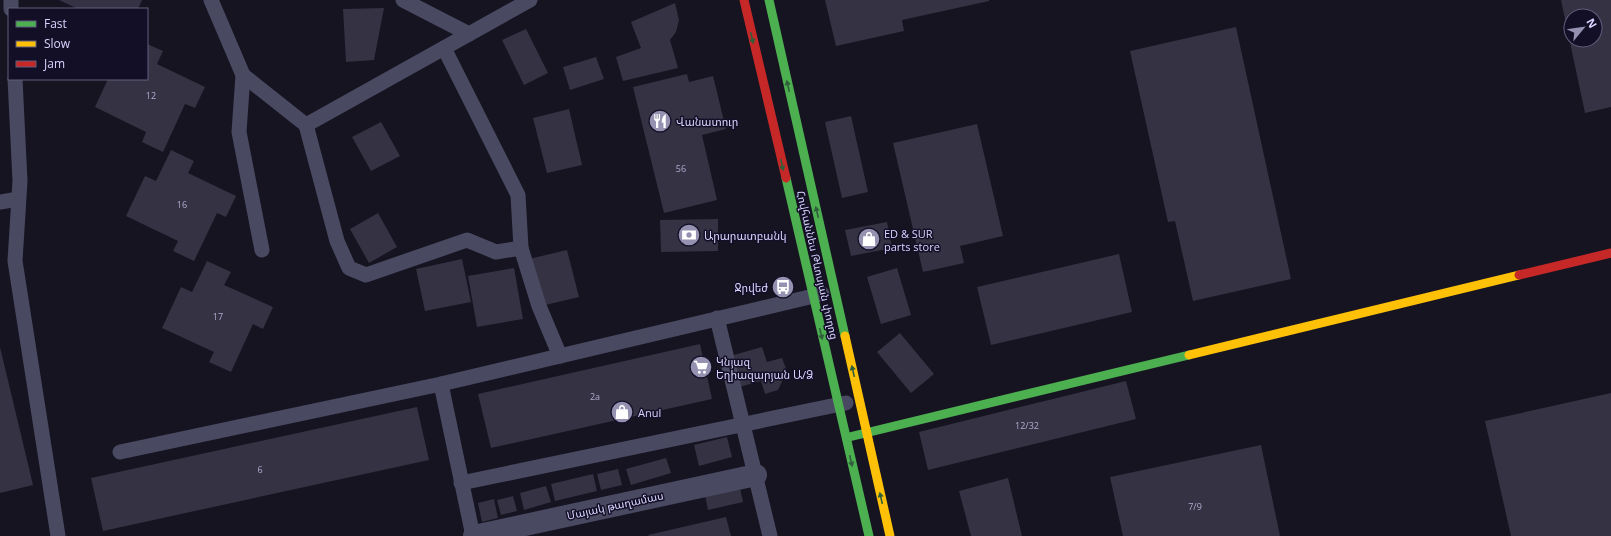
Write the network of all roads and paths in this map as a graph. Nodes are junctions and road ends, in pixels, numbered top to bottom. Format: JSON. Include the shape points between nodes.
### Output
{"nodes":[{"id":1,"x":211,"y":0,"type":"edge"},
{"id":2,"x":403,"y":0,"type":"edge"},
{"id":3,"x":530,"y":0,"type":"edge"},
{"id":4,"x":744,"y":0,"type":"edge"},
{"id":5,"x":769,"y":0,"type":"edge"},
{"id":6,"x":469,"y":34,"type":"junction"},
{"id":7,"x":444,"y":48,"type":"junction"},
{"id":8,"x":243,"y":75,"type":"junction"},
{"id":9,"x":15,"y":80,"type":"edge"},
{"id":10,"x":306,"y":125,"type":"junction"},
{"id":11,"x":18,"y":198,"type":"junction"},
{"id":12,"x":0,"y":202,"type":"edge"},
{"id":13,"x":521,"y":248,"type":"junction"},
{"id":14,"x":262,"y":250,"type":"dead end"},
{"id":15,"x":1611,"y":253,"type":"edge"},
{"id":16,"x":834,"y":292,"type":"junction"},
{"id":17,"x":812,"y":296,"type":"junction"},
{"id":18,"x":717,"y":318,"type":"junction"},
{"id":19,"x":560,"y":356,"type":"junction"},
{"id":20,"x":440,"y":384,"type":"junction"},
{"id":21,"x":859,"y":400,"type":"junction"},
{"id":22,"x":838,"y":405,"type":"junction"},
{"id":23,"x":742,"y":424,"type":"junction"},
{"id":24,"x":867,"y":434,"type":"junction"},
{"id":25,"x":846,"y":438,"type":"junction"},
{"id":26,"x":120,"y":452,"type":"dead end"},
{"id":27,"x":756,"y":475,"type":"junction"},
{"id":28,"x":461,"y":483,"type":"junction"},
{"id":29,"x":58,"y":536,"type":"edge"},
{"id":30,"x":474,"y":536,"type":"edge"},
{"id":31,"x":770,"y":536,"type":"edge"},
{"id":32,"x":869,"y":536,"type":"edge"},
{"id":33,"x":890,"y":536,"type":"edge"}],
"edges":[{"from":1,"to":8,"type":"lane"},
{"from":2,"to":6,"type":"lane"},
{"from":3,"to":6,"type":"lane"},
{"from":4,"to":17,"type":"main road","name":"Հովհաննես Թևոսյան փողոց","one_way":true},
{"from":16,"to":5,"type":"main road","name":"Հովհաննես Թևոսյան փողոց","one_way":true},
{"from":6,"to":7,"type":"lane"},
{"from":7,"to":10,"type":"lane"},
{"from":7,"to":13,"type":"lane","via":[[518,195]]},
{"from":8,"to":10,"type":"lane"},
{"from":8,"to":14,"type":"lane","via":[[239,132]]},
{"from":9,"to":11,"type":"lane","via":[[20,181]]},
{"from":10,"to":13,"type":"lane","via":[[337,241],[349,268],[366,275],[467,240],[496,252]]},
{"from":11,"to":12,"type":"lane"},
{"from":11,"to":29,"type":"lane","via":[[15,262]]},
{"from":13,"to":19,"type":"lane","via":[[539,306]]},
{"from":15,"to":24,"type":"main road"},
{"from":16,"to":17,"type":"lane"},
{"from":21,"to":16,"type":"main road","name":"Հովհաննես Թևոսյան փողոց","one_way":true},
{"from":17,"to":18,"type":"lane"},
{"from":17,"to":22,"type":"main road","name":"Հովհաննես Թևոսյան փողոց","one_way":true},
{"from":18,"to":19,"type":"lane"},
{"from":18,"to":23,"type":"lane"},
{"from":19,"to":20,"type":"lane"},
{"from":20,"to":26,"type":"lane"},
{"from":20,"to":28,"type":"lane"},
{"from":21,"to":22,"type":"lane"},
{"from":21,"to":24,"type":"main road","name":"Հովհաննես Թևոսյան փողոց"},
{"from":22,"to":23,"type":"lane"},
{"from":22,"to":25,"type":"main road","name":"Հովհաննես Թևոսյան փողոց"},
{"from":23,"to":27,"type":"lane"},
{"from":23,"to":28,"type":"lane"},
{"from":24,"to":25,"type":"main road"},
{"from":33,"to":24,"type":"main road","name":"Հովհաննես Թևոսյան փողոց","one_way":true},
{"from":25,"to":32,"type":"main road","name":"Հովհաննես Թևոսյան փողոց","one_way":true},
{"from":27,"to":30,"type":"street","name":"Մայակ թաղամաս"},
{"from":27,"to":31,"type":"lane"},
{"from":28,"to":30,"type":"lane"}]}
